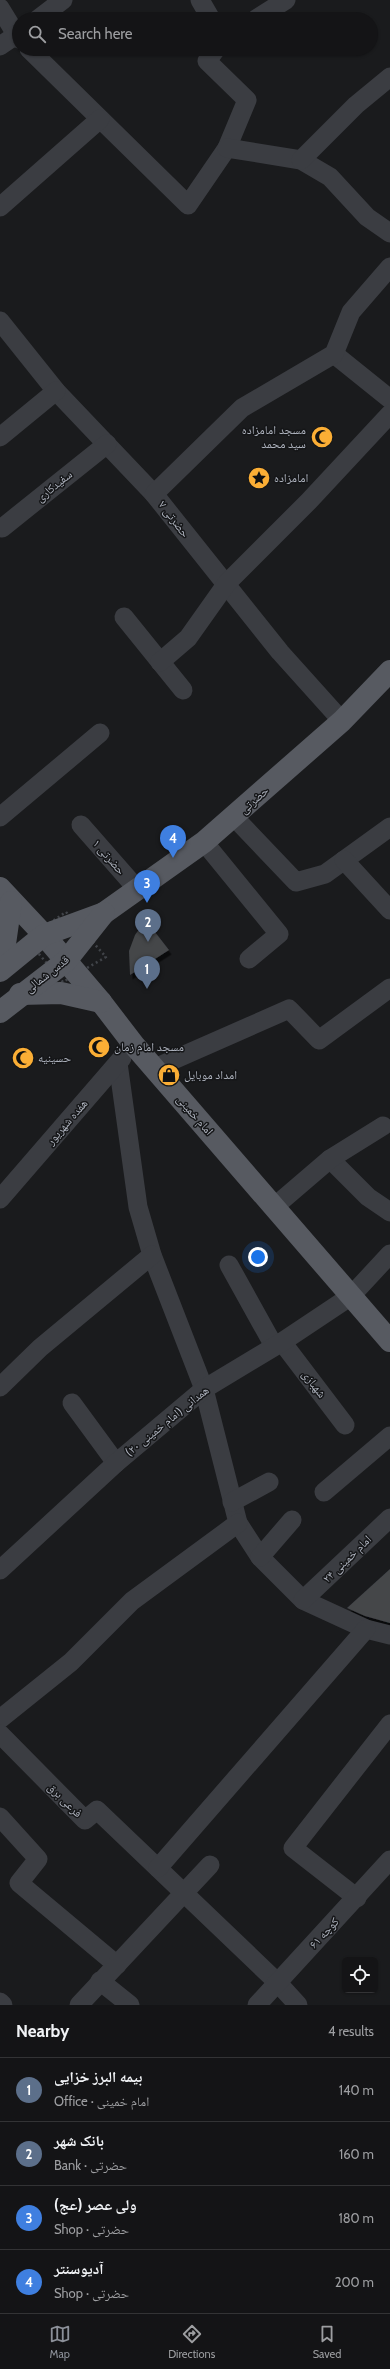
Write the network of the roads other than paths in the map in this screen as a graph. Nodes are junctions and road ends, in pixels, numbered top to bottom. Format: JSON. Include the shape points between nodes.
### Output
{"nodes":[{"id":1,"x":63,"y":0,"type":"edge"},
{"id":2,"x":200,"y":0,"type":"edge"},
{"id":3,"x":286,"y":0,"type":"edge"},
{"id":4,"x":0,"y":8,"type":"edge"},
{"id":5,"x":47,"y":12,"type":"edge"},
{"id":6,"x":207,"y":12,"type":"edge"},
{"id":7,"x":267,"y":12,"type":"edge"},
{"id":8,"x":12,"y":33,"type":"edge"},
{"id":9,"x":32,"y":56,"type":"edge"},
{"id":10,"x":211,"y":56,"type":"edge"},
{"id":11,"x":390,"y":77,"type":"edge"},
{"id":12,"x":100,"y":119,"type":"junction"},
{"id":13,"x":227,"y":148,"type":"junction"},
{"id":14,"x":301,"y":160,"type":"junction"},
{"id":15,"x":0,"y":207,"type":"edge"},
{"id":16,"x":390,"y":232,"type":"edge"},
{"id":17,"x":390,"y":267,"type":"edge"},
{"id":18,"x":0,"y":321,"type":"edge"},
{"id":19,"x":334,"y":354,"type":"junction"},
{"id":20,"x":56,"y":391,"type":"junction"},
{"id":21,"x":390,"y":399,"type":"edge"},
{"id":22,"x":390,"y":414,"type":"edge"},
{"id":23,"x":0,"y":437,"type":"edge"},
{"id":24,"x":107,"y":444,"type":"junction"},
{"id":25,"x":154,"y":494,"type":"junction"},
{"id":26,"x":2,"y":528,"type":"dead end"},
{"id":27,"x":227,"y":583,"type":"junction"},
{"id":28,"x":124,"y":617,"type":"dead end"},
{"id":29,"x":160,"y":662,"type":"junction"},
{"id":30,"x":388,"y":677,"type":"edge"},
{"id":31,"x":183,"y":690,"type":"dead end"},
{"id":32,"x":342,"y":721,"type":"junction"},
{"id":33,"x":100,"y":733,"type":"dead end"},
{"id":34,"x":234,"y":817,"type":"junction"},
{"id":35,"x":0,"y":818,"type":"edge"},
{"id":36,"x":81,"y":825,"type":"dead end"},
{"id":37,"x":390,"y":827,"type":"edge"},
{"id":38,"x":204,"y":842,"type":"junction"},
{"id":39,"x":344,"y":860,"type":"junction"},
{"id":40,"x":138,"y":890,"type":"junction"},
{"id":41,"x":5,"y":895,"type":"edge"},
{"id":42,"x":390,"y":910,"type":"edge"},
{"id":43,"x":104,"y":913,"type":"junction"},
{"id":44,"x":44,"y":935,"type":"junction"},
{"id":45,"x":249,"y":959,"type":"dead end"},
{"id":46,"x":0,"y":960,"type":"edge"},
{"id":47,"x":66,"y":961,"type":"junction"},
{"id":48,"x":0,"y":971,"type":"edge"},
{"id":49,"x":390,"y":988,"type":"edge"},
{"id":50,"x":20,"y":994,"type":"junction"},
{"id":51,"x":101,"y":1002,"type":"junction"},
{"id":52,"x":0,"y":1012,"type":"edge"},
{"id":53,"x":134,"y":1044,"type":"junction"},
{"id":54,"x":118,"y":1063,"type":"junction"},
{"id":55,"x":155,"y":1068,"type":"junction"},
{"id":56,"x":383,"y":1126,"type":"dead end"},
{"id":57,"x":330,"y":1159,"type":"junction"},
{"id":58,"x":0,"y":1199,"type":"edge"},
{"id":59,"x":274,"y":1207,"type":"junction"},
{"id":60,"x":390,"y":1212,"type":"edge"},
{"id":61,"x":390,"y":1254,"type":"edge"},
{"id":62,"x":152,"y":1256,"type":"junction"},
{"id":63,"x":229,"y":1265,"type":"dead end"},
{"id":64,"x":352,"y":1296,"type":"junction"},
{"id":65,"x":390,"y":1341,"type":"edge"},
{"id":66,"x":278,"y":1344,"type":"junction"},
{"id":67,"x":0,"y":1387,"type":"edge"},
{"id":68,"x":204,"y":1390,"type":"junction"},
{"id":69,"x":72,"y":1403,"type":"dead end"},
{"id":70,"x":345,"y":1426,"type":"dead end"},
{"id":71,"x":390,"y":1436,"type":"edge"},
{"id":72,"x":116,"y":1463,"type":"junction"},
{"id":73,"x":269,"y":1482,"type":"dead end"},
{"id":74,"x":324,"y":1492,"type":"dead end"},
{"id":75,"x":232,"y":1502,"type":"junction"},
{"id":76,"x":390,"y":1518,"type":"edge"},
{"id":77,"x":292,"y":1520,"type":"dead end"},
{"id":78,"x":238,"y":1523,"type":"junction"},
{"id":79,"x":260,"y":1557,"type":"junction"},
{"id":80,"x":0,"y":1570,"type":"edge"},
{"id":81,"x":303,"y":1600,"type":"junction"},
{"id":82,"x":366,"y":1629,"type":"junction"},
{"id":83,"x":390,"y":1635,"type":"edge"},
{"id":84,"x":0,"y":1719,"type":"edge"},
{"id":85,"x":390,"y":1724,"type":"edge"},
{"id":86,"x":0,"y":1734,"type":"edge"},
{"id":87,"x":0,"y":1817,"type":"edge"},
{"id":88,"x":390,"y":1860,"type":"edge"},
{"id":89,"x":210,"y":1865,"type":"dead end"},
{"id":90,"x":158,"y":1868,"type":"junction"},
{"id":91,"x":184,"y":1893,"type":"junction"},
{"id":92,"x":356,"y":1898,"type":"junction"},
{"id":93,"x":117,"y":1965,"type":"junction"},
{"id":94,"x":100,"y":1981,"type":"junction"},
{"id":95,"x":277,"y":1982,"type":"junction"},
{"id":96,"x":0,"y":2002,"type":"edge"},
{"id":97,"x":3,"y":2005,"type":"edge"},
{"id":98,"x":79,"y":2005,"type":"edge"},
{"id":99,"x":130,"y":2005,"type":"edge"},
{"id":100,"x":257,"y":2005,"type":"edge"},
{"id":101,"x":298,"y":2005,"type":"edge"}],
"edges":[{"from":1,"to":5,"type":"street"},
{"from":2,"to":6,"type":"street"},
{"from":3,"to":7,"type":"street"},
{"from":4,"to":8,"type":"street"},
{"from":9,"to":12,"type":"street"},
{"from":10,"to":13,"type":"street","via":[[207,61],[247,100]]},
{"from":11,"to":14,"type":"street","via":[[356,105]]},
{"from":12,"to":13,"type":"street","via":[[188,205]]},
{"from":12,"to":15,"type":"street"},
{"from":13,"to":14,"type":"street"},
{"from":14,"to":16,"type":"street","via":[[330,178],[367,217]]},
{"from":17,"to":19,"type":"street","via":[[351,312]]},
{"from":18,"to":20,"type":"street","name":"حضرتی ۷"},
{"from":19,"to":21,"type":"street"},
{"from":19,"to":25,"type":"street","via":[[242,408]]},
{"from":20,"to":23,"type":"street"},
{"from":20,"to":24,"type":"street","name":"حضرتی ۷"},
{"from":22,"to":27,"type":"street","via":[[309,501]]},
{"from":24,"to":25,"type":"street","name":"حضرتی ۷"},
{"from":24,"to":26,"type":"street","name":"سفیدکاری"},
{"from":25,"to":27,"type":"street","name":"حضرتی ۷"},
{"from":27,"to":29,"type":"street","via":[[188,638]]},
{"from":27,"to":32,"type":"street","name":"حضرتی ۷","via":[[280,652]]},
{"from":28,"to":29,"type":"street"},
{"from":29,"to":31,"type":"street"},
{"from":30,"to":32,"type":"main road","name":"حضرتی"},
{"from":32,"to":34,"type":"main road","name":"حضرتی"},
{"from":33,"to":35,"type":"street"},
{"from":34,"to":38,"type":"main road","name":"حضرتی"},
{"from":34,"to":39,"type":"street","via":[[296,882],[325,874]]},
{"from":36,"to":40,"type":"street","name":"حضرتی ۱"},
{"from":37,"to":39,"type":"street"},
{"from":38,"to":40,"type":"main road","name":"حضرتی"},
{"from":38,"to":45,"type":"street","via":[[279,934]]},
{"from":39,"to":42,"type":"street"},
{"from":40,"to":43,"type":"main road","name":"حضرتی"},
{"from":41,"to":44,"type":"main road","name":"امام خمینی"},
{"from":41,"to":46,"type":"main road","via":[[5,944]]},
{"from":43,"to":44,"type":"main road"},
{"from":43,"to":47,"type":"main road","name":"قدس شمالی"},
{"from":44,"to":47,"type":"main road","name":"امام خمینی"},
{"from":44,"to":48,"type":"main road"},
{"from":47,"to":50,"type":"main road","name":"قدس شمالی"},
{"from":47,"to":51,"type":"main road","name":"امام خمینی"},
{"from":49,"to":55,"type":"street","via":[[319,1040],[289,1009]]},
{"from":50,"to":51,"type":"main road","via":[[61,992]]},
{"from":50,"to":52,"type":"main road","name":"قدس شمالی"},
{"from":51,"to":53,"type":"main road","name":"امام خمینی"},
{"from":53,"to":54,"type":"street","name":"هفده شهریور"},
{"from":53,"to":55,"type":"main road","name":"امام خمینی"},
{"from":54,"to":58,"type":"street","name":"هفده شهریور"},
{"from":54,"to":62,"type":"street","via":[[138,1207]]},
{"from":55,"to":59,"type":"main road","name":"امام خمینی"},
{"from":56,"to":57,"type":"street"},
{"from":57,"to":59,"type":"street"},
{"from":57,"to":60,"type":"street","via":[[368,1198]]},
{"from":59,"to":64,"type":"main road","name":"امام خمینی"},
{"from":61,"to":64,"type":"street","name":"همدانی (امام خمینی ۲۰)"},
{"from":62,"to":67,"type":"street","via":[[40,1348]]},
{"from":62,"to":68,"type":"street"},
{"from":63,"to":66,"type":"street","name":"شهبازی"},
{"from":64,"to":65,"type":"main road","name":"امام خمینی"},
{"from":64,"to":66,"type":"street","name":"همدانی (امام خمینی ۲۰)"},
{"from":66,"to":68,"type":"street","name":"همدانی (امام خمینی ۲۰)"},
{"from":66,"to":70,"type":"street","name":"شهبازی"},
{"from":68,"to":72,"type":"street","name":"همدانی (امام خمینی ۲۰)"},
{"from":68,"to":75,"type":"street"},
{"from":69,"to":72,"type":"street"},
{"from":71,"to":74,"type":"street"},
{"from":72,"to":80,"type":"street","name":"همدانی (امام خمینی ۲۰)"},
{"from":73,"to":75,"type":"street"},
{"from":75,"to":78,"type":"street"},
{"from":76,"to":81,"type":"street","name":"امام خمینی ۲۴"},
{"from":77,"to":79,"type":"street"},
{"from":78,"to":79,"type":"street"},
{"from":78,"to":84,"type":"street","via":[[132,1601],[71,1662]]},
{"from":79,"to":81,"type":"street"},
{"from":81,"to":82,"type":"street"},
{"from":82,"to":83,"type":"street"},
{"from":82,"to":90,"type":"street"},
{"from":85,"to":92,"type":"street","via":[[293,1848]]},
{"from":86,"to":90,"type":"street","name":"فرعی برق","via":[[85,1820],[97,1810]]},
{"from":87,"to":93,"type":"street","via":[[38,1859],[19,1883]]},
{"from":88,"to":92,"type":"street","name":"کوچه ۶۱"},
{"from":89,"to":91,"type":"street"},
{"from":90,"to":91,"type":"street","name":"فرعی برق"},
{"from":91,"to":93,"type":"street"},
{"from":91,"to":95,"type":"street","name":"فرعی برق"},
{"from":92,"to":95,"type":"street","name":"کوچه ۶۱"},
{"from":93,"to":94,"type":"street"},
{"from":94,"to":98,"type":"street"},
{"from":94,"to":99,"type":"street"},
{"from":95,"to":100,"type":"street","name":"کوچه ۶۱"},
{"from":95,"to":101,"type":"street","name":"فرعی برق"},
{"from":96,"to":97,"type":"street"}]}
